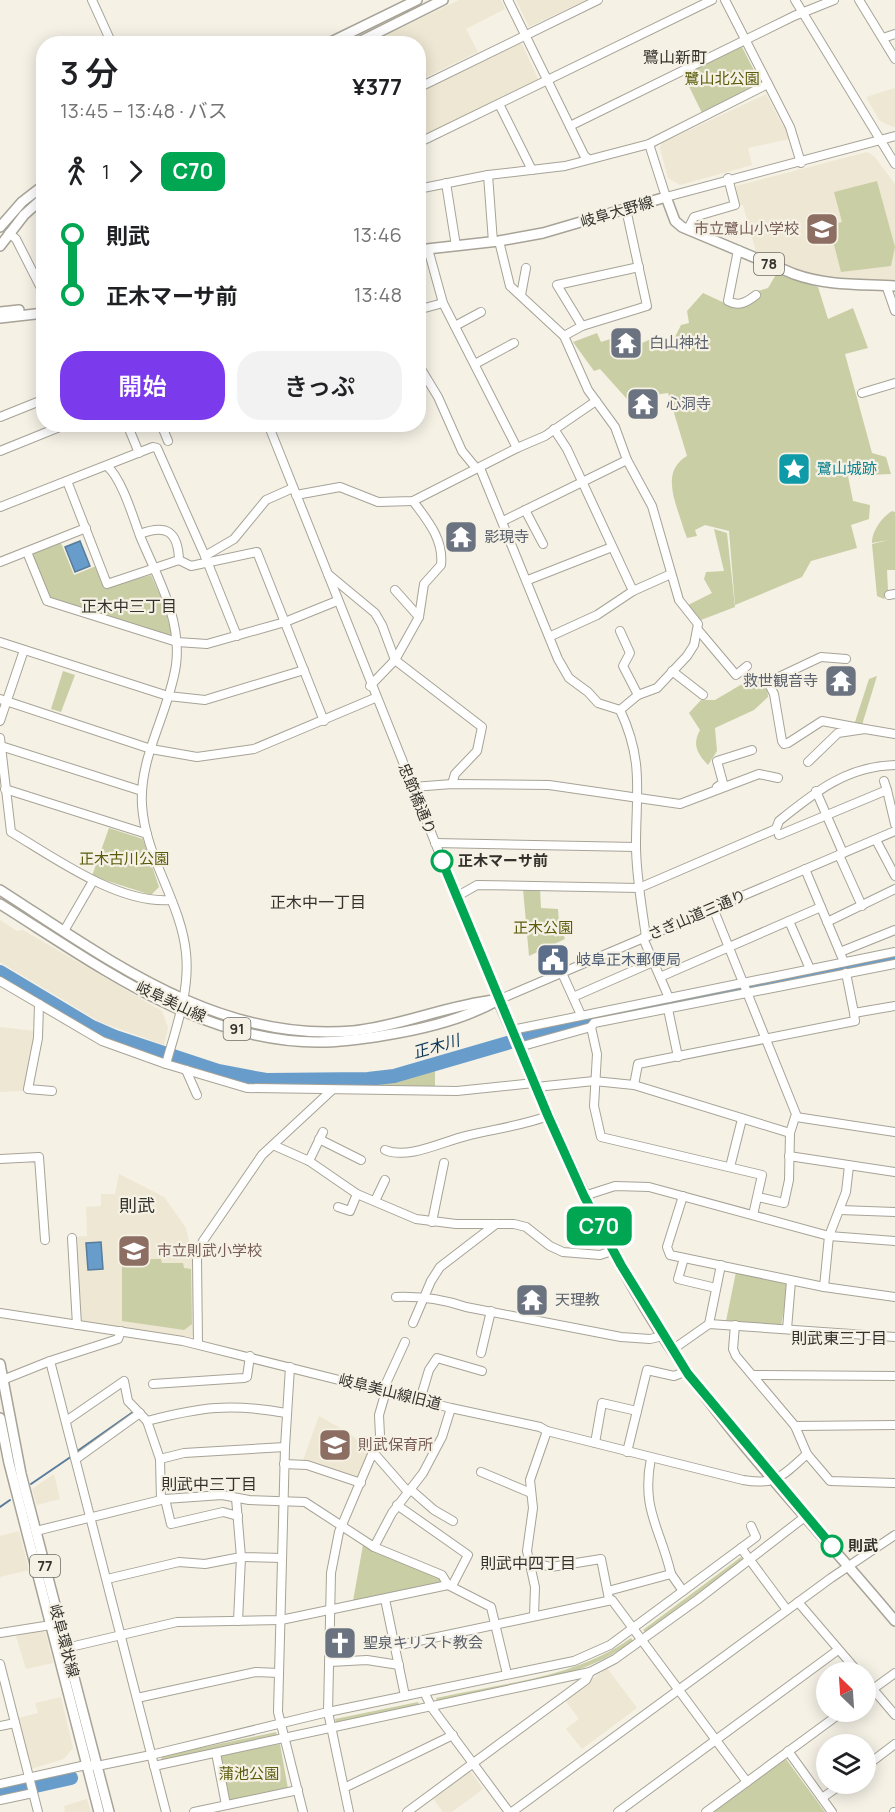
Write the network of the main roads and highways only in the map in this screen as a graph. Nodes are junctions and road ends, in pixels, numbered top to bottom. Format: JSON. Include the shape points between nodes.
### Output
{"nodes":[{"id":1,"x":417,"y":0,"type":"edge"},
{"id":2,"x":443,"y":0,"type":"edge"},
{"id":3,"x":343,"y":36,"type":"edge"},
{"id":4,"x":370,"y":36,"type":"edge"},
{"id":5,"x":36,"y":191,"type":"edge"},
{"id":6,"x":36,"y":204,"type":"edge"},
{"id":7,"x":0,"y":227,"type":"edge"},
{"id":8,"x":0,"y":246,"type":"edge"},
{"id":9,"x":426,"y":249,"type":"edge"},
{"id":10,"x":891,"y":286,"type":"edge"},
{"id":11,"x":36,"y":308,"type":"edge"},
{"id":12,"x":0,"y":312,"type":"edge"},
{"id":13,"x":36,"y":314,"type":"edge"},
{"id":14,"x":0,"y":318,"type":"edge"},
{"id":15,"x":0,"y":890,"type":"edge"},
{"id":16,"x":0,"y":904,"type":"edge"},
{"id":17,"x":182,"y":1005,"type":"junction"},
{"id":18,"x":0,"y":1364,"type":"edge"},
{"id":19,"x":1,"y":1381,"type":"edge"},
{"id":20,"x":0,"y":1419,"type":"edge"},
{"id":21,"x":4,"y":1464,"type":"edge"},
{"id":22,"x":894,"y":1618,"type":"edge"},
{"id":23,"x":99,"y":1812,"type":"edge"},
{"id":24,"x":109,"y":1812,"type":"edge"}],
"edges":[{"from":1,"to":3,"type":"main road"},
{"from":2,"to":4,"type":"main road"},
{"from":5,"to":7,"type":"main road"},
{"from":6,"to":8,"type":"main road"},
{"from":9,"to":10,"type":"main road","name":"岐阜大野線","number":"78","via":[[543,233],[666,197],[675,222],[810,280]]},
{"from":11,"to":12,"type":"main road"},
{"from":13,"to":14,"type":"main road"},
{"from":15,"to":17,"type":"main road","name":"岐阜美山線","number":"91"},
{"from":16,"to":17,"type":"main road","name":"岐阜美山線","number":"91","via":[[159,1000]]},
{"from":17,"to":22,"type":"main road","name":"岐阜美山線","number":"91","via":[[272,1028],[314,1032],[402,1022],[498,1000],[584,1196],[663,1336],[776,1481]]},
{"from":18,"to":19,"type":"main road","name":"岐阜環状線","number":"77"},
{"from":19,"to":24,"type":"main road","name":"岐阜環状線","number":"77"},
{"from":20,"to":21,"type":"main road","name":"岐阜環状線","number":"77"},
{"from":21,"to":23,"type":"main road","name":"岐阜環状線","number":"77"}]}
